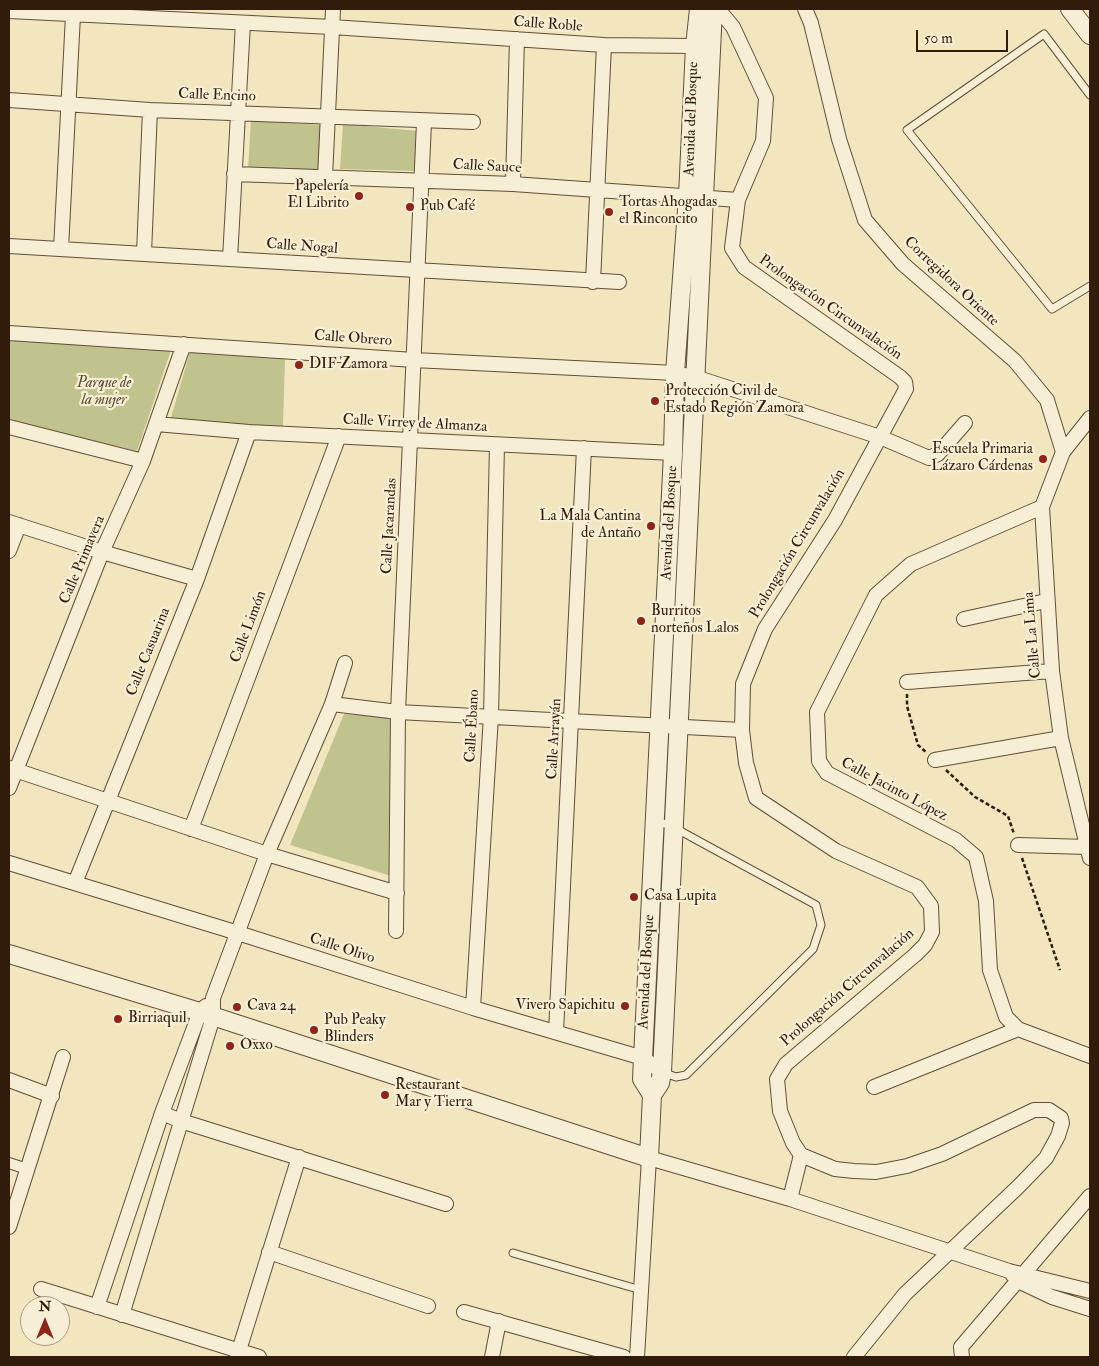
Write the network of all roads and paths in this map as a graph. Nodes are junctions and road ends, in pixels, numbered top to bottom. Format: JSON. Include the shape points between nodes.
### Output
{"nodes":[{"id":1,"x":333,"y":9,"type":"edge"},
{"id":2,"x":699,"y":9,"type":"edge"},
{"id":3,"x":712,"y":9,"type":"edge"},
{"id":4,"x":718,"y":9,"type":"edge"},
{"id":5,"x":805,"y":9,"type":"edge"},
{"id":6,"x":1070,"y":9,"type":"edge"},
{"id":7,"x":9,"y":11,"type":"edge"},
{"id":8,"x":72,"y":15,"type":"junction"},
{"id":9,"x":243,"y":23,"type":"junction"},
{"id":10,"x":332,"y":27,"type":"junction"},
{"id":11,"x":1090,"y":35,"type":"edge"},
{"id":12,"x":517,"y":40,"type":"junction"},
{"id":13,"x":604,"y":45,"type":"junction"},
{"id":14,"x":695,"y":46,"type":"junction"},
{"id":15,"x":1090,"y":95,"type":"edge"},
{"id":16,"x":9,"y":100,"type":"edge"},
{"id":17,"x":68,"y":105,"type":"junction"},
{"id":18,"x":150,"y":110,"type":"junction"},
{"id":19,"x":238,"y":113,"type":"junction"},
{"id":20,"x":327,"y":116,"type":"junction"},
{"id":21,"x":424,"y":122,"type":"junction"},
{"id":22,"x":473,"y":122,"type":"dead end"},
{"id":23,"x":234,"y":174,"type":"junction"},
{"id":24,"x":325,"y":177,"type":"junction"},
{"id":25,"x":423,"y":181,"type":"junction"},
{"id":26,"x":513,"y":184,"type":"junction"},
{"id":27,"x":598,"y":190,"type":"junction"},
{"id":28,"x":696,"y":198,"type":"junction"},
{"id":29,"x":738,"y":200,"type":"junction"},
{"id":30,"x":9,"y":246,"type":"edge"},
{"id":31,"x":61,"y":249,"type":"junction"},
{"id":32,"x":144,"y":253,"type":"junction"},
{"id":33,"x":230,"y":259,"type":"junction"},
{"id":34,"x":419,"y":271,"type":"junction"},
{"id":35,"x":593,"y":282,"type":"junction"},
{"id":36,"x":619,"y":282,"type":"dead end"},
{"id":37,"x":1090,"y":286,"type":"edge"},
{"id":38,"x":9,"y":333,"type":"edge"},
{"id":39,"x":184,"y":344,"type":"junction"},
{"id":40,"x":414,"y":360,"type":"junction"},
{"id":41,"x":674,"y":373,"type":"junction"},
{"id":42,"x":695,"y":376,"type":"junction"},
{"id":43,"x":905,"y":382,"type":"joint"},
{"id":44,"x":1090,"y":418,"type":"edge"},
{"id":45,"x":965,"y":423,"type":"dead end"},
{"id":46,"x":156,"y":424,"type":"junction"},
{"id":47,"x":9,"y":427,"type":"edge"},
{"id":48,"x":249,"y":432,"type":"junction"},
{"id":49,"x":339,"y":436,"type":"junction"},
{"id":50,"x":880,"y":437,"type":"junction"},
{"id":51,"x":410,"y":440,"type":"junction"},
{"id":52,"x":498,"y":445,"type":"junction"},
{"id":53,"x":584,"y":448,"type":"junction"},
{"id":54,"x":1063,"y":452,"type":"junction"},
{"id":55,"x":673,"y":453,"type":"junction"},
{"id":56,"x":143,"y":460,"type":"junction"},
{"id":57,"x":1042,"y":507,"type":"junction"},
{"id":58,"x":14,"y":524,"type":"edge"},
{"id":59,"x":9,"y":551,"type":"edge"},
{"id":60,"x":102,"y":552,"type":"junction"},
{"id":61,"x":197,"y":579,"type":"junction"},
{"id":62,"x":1046,"y":601,"type":"junction"},
{"id":63,"x":964,"y":619,"type":"dead end"},
{"id":64,"x":345,"y":663,"type":"dead end"},
{"id":65,"x":1052,"y":671,"type":"junction"},
{"id":66,"x":907,"y":682,"type":"joint"},
{"id":67,"x":332,"y":704,"type":"junction"},
{"id":68,"x":398,"y":712,"type":"junction"},
{"id":69,"x":491,"y":716,"type":"junction"},
{"id":70,"x":572,"y":722,"type":"junction"},
{"id":71,"x":660,"y":725,"type":"junction"},
{"id":72,"x":678,"y":727,"type":"junction"},
{"id":73,"x":742,"y":730,"type":"junction"},
{"id":74,"x":1061,"y":738,"type":"junction"},
{"id":75,"x":935,"y":760,"type":"junction"},
{"id":76,"x":12,"y":769,"type":"edge"},
{"id":77,"x":9,"y":788,"type":"edge"},
{"id":78,"x":106,"y":802,"type":"junction"},
{"id":79,"x":654,"y":820,"type":"junction"},
{"id":80,"x":673,"y":827,"type":"junction"},
{"id":81,"x":190,"y":829,"type":"junction"},
{"id":82,"x":1018,"y":845,"type":"junction"},
{"id":83,"x":1089,"y":853,"type":"edge"},
{"id":84,"x":267,"y":854,"type":"junction"},
{"id":85,"x":9,"y":863,"type":"edge"},
{"id":86,"x":75,"y":883,"type":"junction"},
{"id":87,"x":397,"y":893,"type":"junction"},
{"id":88,"x":396,"y":931,"type":"dead end"},
{"id":89,"x":238,"y":933,"type":"junction"},
{"id":90,"x":9,"y":954,"type":"edge"},
{"id":91,"x":1060,"y":970,"type":"dead end"},
{"id":92,"x":473,"y":1008,"type":"junction"},
{"id":93,"x":206,"y":1014,"type":"junction"},
{"id":94,"x":1018,"y":1029,"type":"junction"},
{"id":95,"x":556,"y":1032,"type":"junction"},
{"id":96,"x":1090,"y":1056,"type":"edge"},
{"id":97,"x":63,"y":1057,"type":"dead end"},
{"id":98,"x":643,"y":1058,"type":"junction"},
{"id":99,"x":662,"y":1072,"type":"junction"},
{"id":100,"x":9,"y":1080,"type":"edge"},
{"id":101,"x":874,"y":1087,"type":"dead end"},
{"id":102,"x":652,"y":1095,"type":"junction"},
{"id":103,"x":52,"y":1096,"type":"junction"},
{"id":104,"x":162,"y":1113,"type":"junction"},
{"id":105,"x":181,"y":1121,"type":"junction"},
{"id":106,"x":801,"y":1155,"type":"junction"},
{"id":107,"x":299,"y":1157,"type":"junction"},
{"id":108,"x":649,"y":1158,"type":"junction"},
{"id":109,"x":9,"y":1163,"type":"edge"},
{"id":110,"x":27,"y":1169,"type":"junction"},
{"id":111,"x":1090,"y":1196,"type":"edge"},
{"id":112,"x":790,"y":1199,"type":"junction"},
{"id":113,"x":446,"y":1204,"type":"dead end"},
{"id":114,"x":9,"y":1227,"type":"edge"},
{"id":115,"x":949,"y":1251,"type":"junction"},
{"id":116,"x":269,"y":1252,"type":"junction"},
{"id":117,"x":513,"y":1253,"type":"dead end"},
{"id":118,"x":1020,"y":1278,"type":"junction"},
{"id":119,"x":42,"y":1289,"type":"dead end"},
{"id":120,"x":641,"y":1290,"type":"junction"},
{"id":121,"x":1090,"y":1291,"type":"edge"},
{"id":122,"x":428,"y":1306,"type":"dead end"},
{"id":123,"x":97,"y":1307,"type":"junction"},
{"id":124,"x":1090,"y":1309,"type":"edge"},
{"id":125,"x":464,"y":1312,"type":"dead end"},
{"id":126,"x":122,"y":1315,"type":"junction"},
{"id":127,"x":499,"y":1321,"type":"junction"},
{"id":128,"x":238,"y":1354,"type":"edge"},
{"id":129,"x":259,"y":1357,"type":"edge"},
{"id":130,"x":492,"y":1357,"type":"edge"},
{"id":131,"x":624,"y":1357,"type":"edge"},
{"id":132,"x":636,"y":1357,"type":"edge"},
{"id":133,"x":854,"y":1357,"type":"edge"},
{"id":134,"x":962,"y":1357,"type":"edge"}],
"edges":[{"from":1,"to":10,"type":"street"},
{"from":2,"to":14,"type":"street","name":"Avenida del Bosque"},
{"from":3,"to":28,"type":"street","name":"Avenida del Bosque"},
{"from":4,"to":29,"type":"street","name":"Prolongacíon Circunvalación","via":[[733,27],[766,98],[763,141]]},
{"from":5,"to":54,"type":"street","name":"Corregidora Oriente","via":[[839,139],[865,220],[903,264],[1015,361],[1047,400]]},
{"from":6,"to":11,"type":"street"},
{"from":7,"to":8,"type":"street","name":"Calle Roble"},
{"from":8,"to":9,"type":"street","name":"Calle Roble"},
{"from":8,"to":17,"type":"street"},
{"from":9,"to":10,"type":"street","name":"Calle Roble"},
{"from":9,"to":19,"type":"street"},
{"from":10,"to":12,"type":"street","name":"Calle Roble"},
{"from":10,"to":20,"type":"street"},
{"from":12,"to":13,"type":"street","name":"Calle Roble"},
{"from":12,"to":26,"type":"street"},
{"from":13,"to":14,"type":"street","name":"Calle Roble"},
{"from":13,"to":27,"type":"street"},
{"from":14,"to":28,"type":"street","name":"Avenida del Bosque"},
{"from":15,"to":37,"type":"lane","via":[[1044,34],[907,130],[1052,309]]},
{"from":16,"to":17,"type":"street","name":"Calle Encino"},
{"from":17,"to":18,"type":"street","name":"Calle Encino"},
{"from":17,"to":31,"type":"street"},
{"from":18,"to":19,"type":"street","name":"Calle Encino"},
{"from":18,"to":32,"type":"street"},
{"from":19,"to":20,"type":"street","name":"Calle Encino"},
{"from":19,"to":23,"type":"street"},
{"from":20,"to":21,"type":"street","name":"Calle Encino"},
{"from":20,"to":24,"type":"street"},
{"from":21,"to":22,"type":"street","name":"Calle Encino"},
{"from":21,"to":25,"type":"street","name":"Calle Jacarandas"},
{"from":23,"to":24,"type":"street","name":"Calle Sauce"},
{"from":23,"to":33,"type":"street"},
{"from":24,"to":25,"type":"street","name":"Calle Sauce"},
{"from":25,"to":26,"type":"street","name":"Calle Sauce"},
{"from":25,"to":34,"type":"street","name":"Calle Jacarandas"},
{"from":26,"to":27,"type":"street","name":"Calle Sauce"},
{"from":27,"to":28,"type":"street","name":"Calle Sauce"},
{"from":27,"to":35,"type":"street"},
{"from":28,"to":29,"type":"street","name":"Calle Sauce"},
{"from":28,"to":41,"type":"street","name":"Avenida del Bosque"},
{"from":28,"to":42,"type":"street","name":"Avenida del Bosque"},
{"from":29,"to":43,"type":"street","name":"Prolongacíon Circunvalación","via":[[732,248],[744,267]]},
{"from":30,"to":31,"type":"street","name":"Calle Nogal"},
{"from":31,"to":32,"type":"street","name":"Calle Nogal"},
{"from":32,"to":33,"type":"street","name":"Calle Nogal"},
{"from":33,"to":34,"type":"street","name":"Calle Nogal"},
{"from":34,"to":35,"type":"street","name":"Calle Nogal"},
{"from":34,"to":40,"type":"street","name":"Calle Jacarandas"},
{"from":35,"to":36,"type":"street","name":"Calle Nogal"},
{"from":38,"to":39,"type":"street","name":"Calle Obrero"},
{"from":39,"to":40,"type":"street","name":"Calle Obrero"},
{"from":39,"to":46,"type":"street","name":"Calle Primavera"},
{"from":40,"to":41,"type":"street","name":"Calle Obrero"},
{"from":40,"to":51,"type":"street","name":"Calle Jacarandas"},
{"from":41,"to":42,"type":"street","name":"Calle Obrero"},
{"from":41,"to":55,"type":"street","name":"Avenida del Bosque"},
{"from":42,"to":50,"type":"street","name":"Calle Obrero"},
{"from":42,"to":72,"type":"street","name":"Avenida del Bosque"},
{"from":43,"to":50,"type":"street","name":"Prolongación Circunvalación","via":[[906,389]]},
{"from":44,"to":54,"type":"street","name":"Calle La Lima"},
{"from":45,"to":50,"type":"street","name":"Calle Obrero","via":[[938,454],[929,458]]},
{"from":46,"to":48,"type":"street","name":"Calle Virrey de Almanza"},
{"from":46,"to":56,"type":"street","name":"Calle Primavera"},
{"from":47,"to":56,"type":"street"},
{"from":48,"to":49,"type":"street","name":"Calle Virrey de Almanza"},
{"from":48,"to":61,"type":"street","name":"Calle Casuarina"},
{"from":49,"to":51,"type":"street","name":"Calle Virrey de Almanza"},
{"from":49,"to":81,"type":"street","name":"Calle Limón"},
{"from":50,"to":73,"type":"street","name":"Prolongación Circunvalación","via":[[836,520],[765,629],[742,684]]},
{"from":51,"to":52,"type":"street","name":"Calle Virrey de Almanza"},
{"from":51,"to":68,"type":"street","name":"Calle Jacarandas"},
{"from":52,"to":53,"type":"street","name":"Calle Virrey de Almanza"},
{"from":52,"to":69,"type":"street","name":"Calle Ébano"},
{"from":53,"to":55,"type":"street","name":"Calle Virrey de Almanza"},
{"from":53,"to":70,"type":"street","name":"Calle Arrayán"},
{"from":54,"to":57,"type":"street","name":"Calle La Lima"},
{"from":55,"to":71,"type":"street","name":"Avenida del Bosque"},
{"from":56,"to":60,"type":"street","name":"Calle Primavera"},
{"from":57,"to":62,"type":"street","name":"Calle La Lima"},
{"from":57,"to":94,"type":"street","name":"Calle Jacinto López","via":[[911,564],[876,594],[817,712],[819,761],[827,773],[956,840],[976,857],[986,901],[990,970],[1006,1017]]},
{"from":58,"to":59,"type":"street"},
{"from":58,"to":60,"type":"street"},
{"from":60,"to":61,"type":"street"},
{"from":60,"to":76,"type":"street","name":"Calle Primavera"},
{"from":61,"to":78,"type":"street","name":"Calle Casuarina"},
{"from":62,"to":63,"type":"street"},
{"from":62,"to":65,"type":"street","name":"Calle La Lima"},
{"from":64,"to":67,"type":"street"},
{"from":65,"to":66,"type":"street"},
{"from":65,"to":74,"type":"street","name":"Calle La Lima"},
{"from":66,"to":75,"type":"path","via":[[906,706],[918,745]]},
{"from":67,"to":68,"type":"street"},
{"from":67,"to":84,"type":"street"},
{"from":68,"to":69,"type":"street"},
{"from":68,"to":87,"type":"street","name":"Calle Jacarandas"},
{"from":69,"to":70,"type":"street"},
{"from":69,"to":92,"type":"street","name":"Calle Ébano"},
{"from":70,"to":71,"type":"street"},
{"from":70,"to":95,"type":"street","name":"Calle Arrayán"},
{"from":71,"to":72,"type":"street"},
{"from":71,"to":79,"type":"street","name":"Avenida del Bosque"},
{"from":72,"to":73,"type":"street"},
{"from":72,"to":80,"type":"street","name":"Avenida del Bosque"},
{"from":73,"to":106,"type":"street","name":"Prolongación Circunvalación","via":[[746,763],[756,798],[836,850],[917,888],[931,906],[933,919],[932,932],[925,946],[819,1034],[780,1072],[777,1079],[780,1110],[793,1144]]},
{"from":74,"to":75,"type":"street"},
{"from":74,"to":83,"type":"street","name":"Calle La Lima"},
{"from":75,"to":82,"type":"path","via":[[976,797],[1008,816]]},
{"from":76,"to":77,"type":"street","name":"Calle Primavera"},
{"from":76,"to":78,"type":"street"},
{"from":78,"to":81,"type":"street"},
{"from":78,"to":86,"type":"street","name":"Calle Casuarina"},
{"from":79,"to":80,"type":"lane"},
{"from":79,"to":98,"type":"street","name":"Avenida del Bosque"},
{"from":80,"to":99,"type":"street","name":"Avenida del Bosque"},
{"from":80,"to":99,"type":"lane","via":[[816,905],[821,925],[813,949],[686,1075],[676,1078]]},
{"from":81,"to":84,"type":"street"},
{"from":82,"to":83,"type":"street"},
{"from":82,"to":91,"type":"path"},
{"from":84,"to":87,"type":"street"},
{"from":84,"to":89,"type":"street"},
{"from":85,"to":86,"type":"street","name":"Calle Olivo"},
{"from":86,"to":89,"type":"street","name":"Calle Olivo"},
{"from":87,"to":88,"type":"street","name":"Calle Jacarandas"},
{"from":89,"to":92,"type":"street","name":"Calle Olivo"},
{"from":89,"to":93,"type":"street"},
{"from":90,"to":93,"type":"street"},
{"from":92,"to":95,"type":"street","name":"Calle Olivo"},
{"from":93,"to":104,"type":"street"},
{"from":93,"to":105,"type":"street"},
{"from":93,"to":108,"type":"street"},
{"from":94,"to":96,"type":"street"},
{"from":94,"to":101,"type":"street"},
{"from":95,"to":98,"type":"street","name":"Calle Olivo"},
{"from":97,"to":103,"type":"street"},
{"from":98,"to":99,"type":"street","name":"Calle Olivo"},
{"from":98,"to":102,"type":"street","name":"Avenida del Bosque","via":[[642,1079]]},
{"from":99,"to":102,"type":"street","name":"Avenida del Bosque","via":[[660,1083]]},
{"from":100,"to":103,"type":"street"},
{"from":102,"to":108,"type":"street","name":"Avenida del Bosque"},
{"from":103,"to":110,"type":"street"},
{"from":104,"to":105,"type":"street"},
{"from":104,"to":123,"type":"street"},
{"from":105,"to":107,"type":"street"},
{"from":105,"to":126,"type":"street"},
{"from":106,"to":112,"type":"street"},
{"from":106,"to":115,"type":"street","via":[[835,1169],[876,1172],[942,1154],[1034,1110],[1056,1113],[1061,1118],[1061,1129],[1046,1158]]},
{"from":107,"to":113,"type":"street"},
{"from":107,"to":116,"type":"street"},
{"from":108,"to":112,"type":"street"},
{"from":108,"to":120,"type":"street","name":"Avenida del Bosque"},
{"from":109,"to":110,"type":"street"},
{"from":110,"to":114,"type":"street"},
{"from":111,"to":118,"type":"street"},
{"from":112,"to":115,"type":"street"},
{"from":115,"to":118,"type":"street","via":[[1009,1270]]},
{"from":115,"to":133,"type":"street","via":[[905,1294]]},
{"from":116,"to":122,"type":"street"},
{"from":116,"to":128,"type":"street"},
{"from":117,"to":120,"type":"lane"},
{"from":118,"to":121,"type":"street"},
{"from":118,"to":124,"type":"street","via":[[1052,1297]]},
{"from":118,"to":134,"type":"street","via":[[961,1347]]},
{"from":119,"to":123,"type":"street"},
{"from":120,"to":132,"type":"street","name":"Avenida del Bosque"},
{"from":123,"to":126,"type":"street"},
{"from":125,"to":127,"type":"street"},
{"from":126,"to":128,"type":"street"},
{"from":127,"to":130,"type":"street"},
{"from":127,"to":131,"type":"street"},
{"from":128,"to":129,"type":"street"}]}
